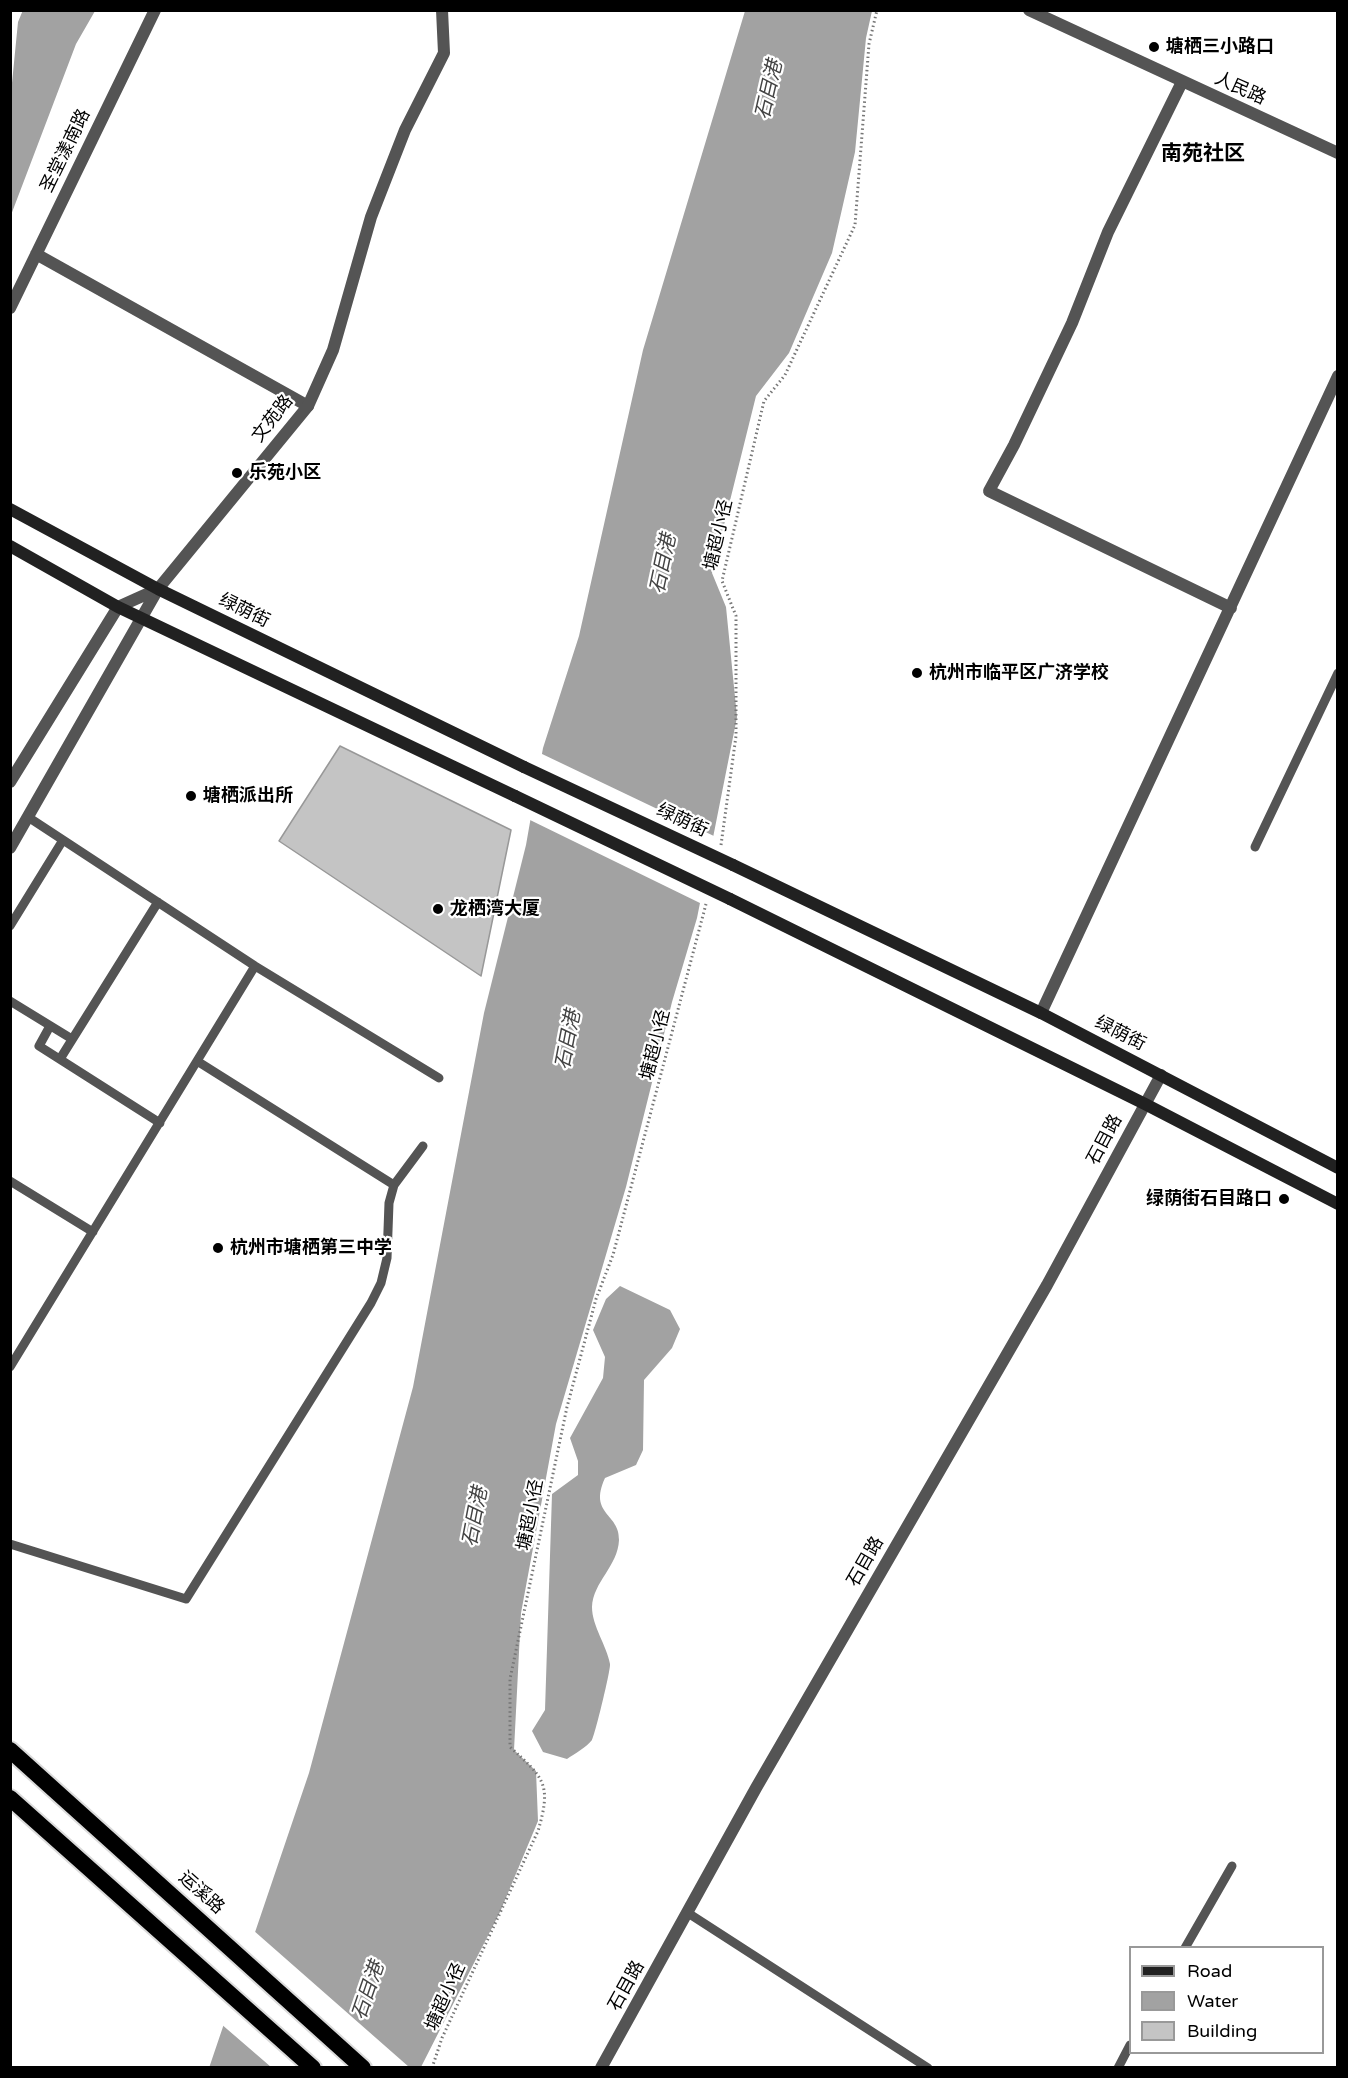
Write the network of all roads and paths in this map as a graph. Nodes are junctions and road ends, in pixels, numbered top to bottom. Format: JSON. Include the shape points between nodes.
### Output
{"nodes":[{"id":1,"x":155,"y":10,"type":"edge"},
{"id":2,"x":442,"y":10,"type":"edge"},
{"id":3,"x":877,"y":10,"type":"edge"},
{"id":4,"x":1029,"y":10,"type":"edge"},
{"id":5,"x":1182,"y":82,"type":"junction"},
{"id":6,"x":1338,"y":153,"type":"edge"},
{"id":7,"x":36,"y":254,"type":"junction"},
{"id":8,"x":10,"y":308,"type":"edge"},
{"id":9,"x":1338,"y":376,"type":"edge"},
{"id":10,"x":308,"y":406,"type":"junction"},
{"id":11,"x":10,"y":508,"type":"edge"},
{"id":12,"x":10,"y":546,"type":"edge"},
{"id":13,"x":158,"y":589,"type":"junction"},
{"id":14,"x":118,"y":607,"type":"junction"},
{"id":15,"x":1231,"y":608,"type":"junction"},
{"id":16,"x":141,"y":618,"type":"junction"},
{"id":17,"x":1338,"y":673,"type":"edge"},
{"id":18,"x":10,"y":782,"type":"edge"},
{"id":19,"x":28,"y":817,"type":"junction"},
{"id":20,"x":63,"y":840,"type":"junction"},
{"id":21,"x":1255,"y":847,"type":"dead end"},
{"id":22,"x":10,"y":848,"type":"edge"},
{"id":23,"x":719,"y":853,"type":"dead end"},
{"id":24,"x":708,"y":894,"type":"dead end"},
{"id":25,"x":158,"y":902,"type":"junction"},
{"id":26,"x":10,"y":926,"type":"edge"},
{"id":27,"x":255,"y":966,"type":"junction"},
{"id":28,"x":10,"y":1001,"type":"edge"},
{"id":29,"x":1041,"y":1013,"type":"junction"},
{"id":30,"x":51,"y":1026,"type":"junction"},
{"id":31,"x":72,"y":1039,"type":"junction"},
{"id":32,"x":60,"y":1059,"type":"junction"},
{"id":33,"x":197,"y":1061,"type":"junction"},
{"id":34,"x":1161,"y":1075,"type":"junction"},
{"id":35,"x":440,"y":1078,"type":"dead end"},
{"id":36,"x":1145,"y":1104,"type":"junction"},
{"id":37,"x":160,"y":1123,"type":"junction"},
{"id":38,"x":423,"y":1146,"type":"dead end"},
{"id":39,"x":1338,"y":1168,"type":"edge"},
{"id":40,"x":10,"y":1181,"type":"edge"},
{"id":41,"x":394,"y":1185,"type":"junction"},
{"id":42,"x":1338,"y":1204,"type":"edge"},
{"id":43,"x":93,"y":1232,"type":"junction"},
{"id":44,"x":10,"y":1367,"type":"edge"},
{"id":45,"x":10,"y":1544,"type":"edge"},
{"id":46,"x":10,"y":1750,"type":"edge"},
{"id":47,"x":10,"y":1798,"type":"edge"},
{"id":48,"x":1232,"y":1866,"type":"dead end"},
{"id":49,"x":688,"y":1913,"type":"junction"},
{"id":50,"x":1186,"y":1946,"type":"edge"},
{"id":51,"x":1129,"y":2048,"type":"edge"},
{"id":52,"x":313,"y":2067,"type":"edge"},
{"id":53,"x":363,"y":2067,"type":"edge"},
{"id":54,"x":432,"y":2067,"type":"edge"},
{"id":55,"x":601,"y":2067,"type":"edge"},
{"id":56,"x":928,"y":2067,"type":"edge"},
{"id":57,"x":1118,"y":2067,"type":"edge"}],
"edges":[{"from":1,"to":7,"type":"street","name":"圣堂漾南路"},
{"from":2,"to":10,"type":"street","name":"文苑路","via":[[444,53],[405,130],[371,217],[333,350]]},
{"from":3,"to":23,"type":"path","name":"塘超小径","via":[[869,44],[855,225],[785,375],[764,401],[722,580],[736,616],[736,736]]},
{"from":4,"to":5,"type":"street","name":"人民路"},
{"from":5,"to":6,"type":"street","name":"人民路"},
{"from":5,"to":15,"type":"street","via":[[1108,232],[1072,323],[989,491]]},
{"from":7,"to":8,"type":"street","name":"圣堂漾南路"},
{"from":7,"to":10,"type":"street"},
{"from":9,"to":15,"type":"street"},
{"from":10,"to":13,"type":"street","name":"文苑路"},
{"from":11,"to":13,"type":"main road","name":"绿荫街"},
{"from":12,"to":14,"type":"main road"},
{"from":13,"to":14,"type":"street","name":"文苑路"},
{"from":13,"to":16,"type":"street"},
{"from":13,"to":29,"type":"main road","name":"绿荫街","bridge":true},
{"from":14,"to":16,"type":"main road"},
{"from":14,"to":18,"type":"street"},
{"from":15,"to":29,"type":"street"},
{"from":16,"to":19,"type":"street"},
{"from":16,"to":36,"type":"main road","bridge":true,"via":[[729,899]]},
{"from":17,"to":21,"type":"lane"},
{"from":19,"to":20,"type":"lane"},
{"from":19,"to":22,"type":"street"},
{"from":20,"to":25,"type":"lane"},
{"from":20,"to":26,"type":"lane"},
{"from":24,"to":54,"type":"path","name":"塘超小径","via":[[613,1255],[596,1299],[567,1407],[510,1679],[510,1747],[540,1774],[546,1802],[538,1831]]},
{"from":25,"to":27,"type":"lane"},
{"from":25,"to":31,"type":"lane"},
{"from":27,"to":33,"type":"lane"},
{"from":27,"to":35,"type":"lane"},
{"from":28,"to":30,"type":"lane"},
{"from":29,"to":34,"type":"main road","name":"绿荫街"},
{"from":30,"to":31,"type":"lane"},
{"from":30,"to":32,"type":"lane","via":[[39,1046]]},
{"from":31,"to":32,"type":"lane"},
{"from":32,"to":37,"type":"lane"},
{"from":33,"to":37,"type":"lane"},
{"from":33,"to":41,"type":"lane"},
{"from":34,"to":36,"type":"street","name":"石目路"},
{"from":34,"to":39,"type":"main road","name":"绿荫街"},
{"from":36,"to":42,"type":"main road"},
{"from":36,"to":49,"type":"street","name":"石目路","via":[[1047,1285],[756,1788]]},
{"from":37,"to":43,"type":"lane"},
{"from":38,"to":41,"type":"lane"},
{"from":40,"to":43,"type":"lane"},
{"from":41,"to":45,"type":"lane","via":[[389,1203],[387,1257],[371,1303],[186,1599]]},
{"from":43,"to":44,"type":"lane"},
{"from":46,"to":53,"type":"highway","name":"运溪路"},
{"from":47,"to":52,"type":"highway"},
{"from":48,"to":50,"type":"lane"},
{"from":49,"to":55,"type":"street","name":"石目路"},
{"from":49,"to":56,"type":"lane"},
{"from":51,"to":57,"type":"lane"}]}
